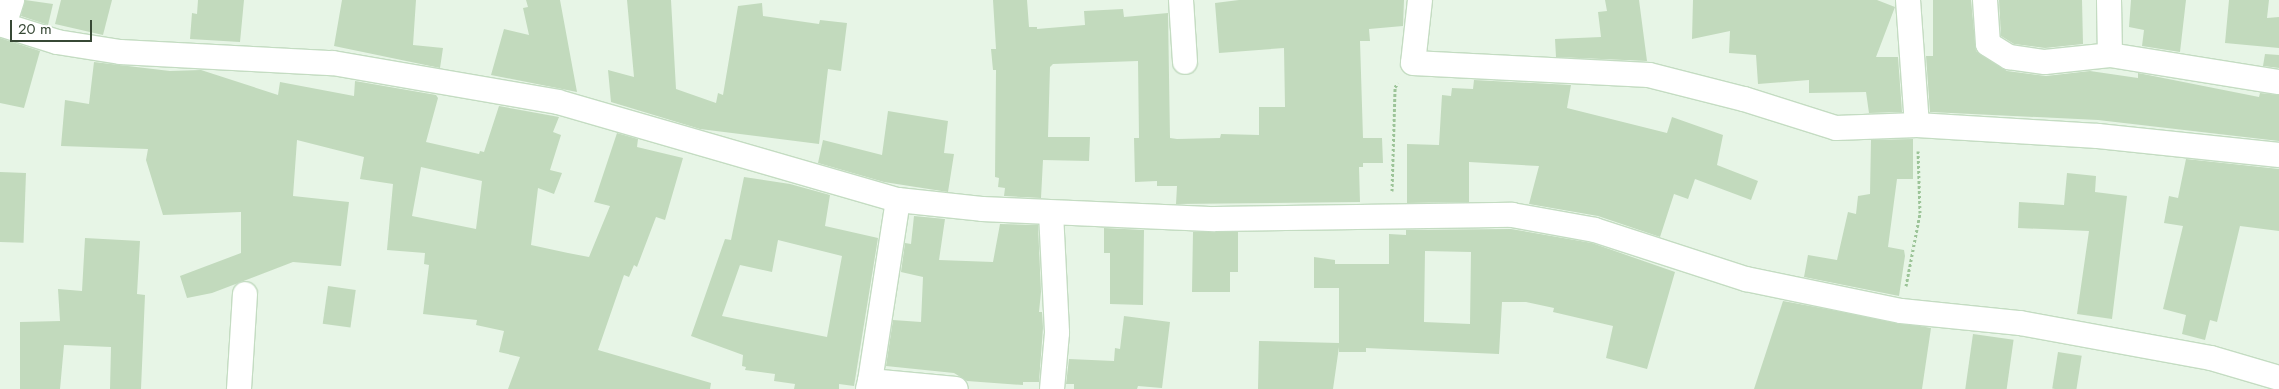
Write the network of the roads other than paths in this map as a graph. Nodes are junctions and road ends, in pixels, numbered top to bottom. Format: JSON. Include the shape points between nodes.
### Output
{"nodes":[{"id":1,"x":12,"y":0,"type":"edge"},
{"id":2,"x":1182,"y":0,"type":"edge"},
{"id":3,"x":1420,"y":0,"type":"edge"},
{"id":4,"x":1908,"y":0,"type":"edge"},
{"id":5,"x":1985,"y":0,"type":"edge"},
{"id":6,"x":2109,"y":0,"type":"edge"},
{"id":7,"x":2,"y":25,"type":"edge"},
{"id":8,"x":2110,"y":55,"type":"junction"},
{"id":9,"x":1185,"y":62,"type":"dead end"},
{"id":10,"x":2279,"y":82,"type":"edge"},
{"id":11,"x":1917,"y":125,"type":"junction"},
{"id":12,"x":2279,"y":155,"type":"edge"},
{"id":13,"x":898,"y":200,"type":"junction"},
{"id":14,"x":1051,"y":213,"type":"junction"},
{"id":15,"x":245,"y":294,"type":"dead end"},
{"id":16,"x":2279,"y":378,"type":"edge"},
{"id":17,"x":869,"y":385,"type":"edge"},
{"id":18,"x":238,"y":389,"type":"edge"},
{"id":19,"x":956,"y":389,"type":"edge"},
{"id":20,"x":1052,"y":389,"type":"edge"}],
"edges":[{"from":1,"to":7,"type":"street"},
{"from":2,"to":9,"type":"street"},
{"from":3,"to":11,"type":"street","via":[[1413,63],[1649,75],[1744,99],[1836,128]]},
{"from":4,"to":11,"type":"street"},
{"from":5,"to":8,"type":"street","via":[[1988,44],[2009,57],[2045,62]]},
{"from":6,"to":8,"type":"street"},
{"from":7,"to":13,"type":"street","via":[[57,42],[120,52],[334,63],[558,102]]},
{"from":8,"to":10,"type":"street"},
{"from":11,"to":12,"type":"street","via":[[2098,136]]},
{"from":13,"to":14,"type":"street"},
{"from":13,"to":17,"type":"street"},
{"from":14,"to":16,"type":"street","via":[[1215,219],[1512,215],[1595,230],[1746,279],[1901,311],[2020,323],[2211,358]]},
{"from":14,"to":20,"type":"street","via":[[1057,333]]},
{"from":15,"to":18,"type":"street"},
{"from":17,"to":19,"type":"street"}]}
